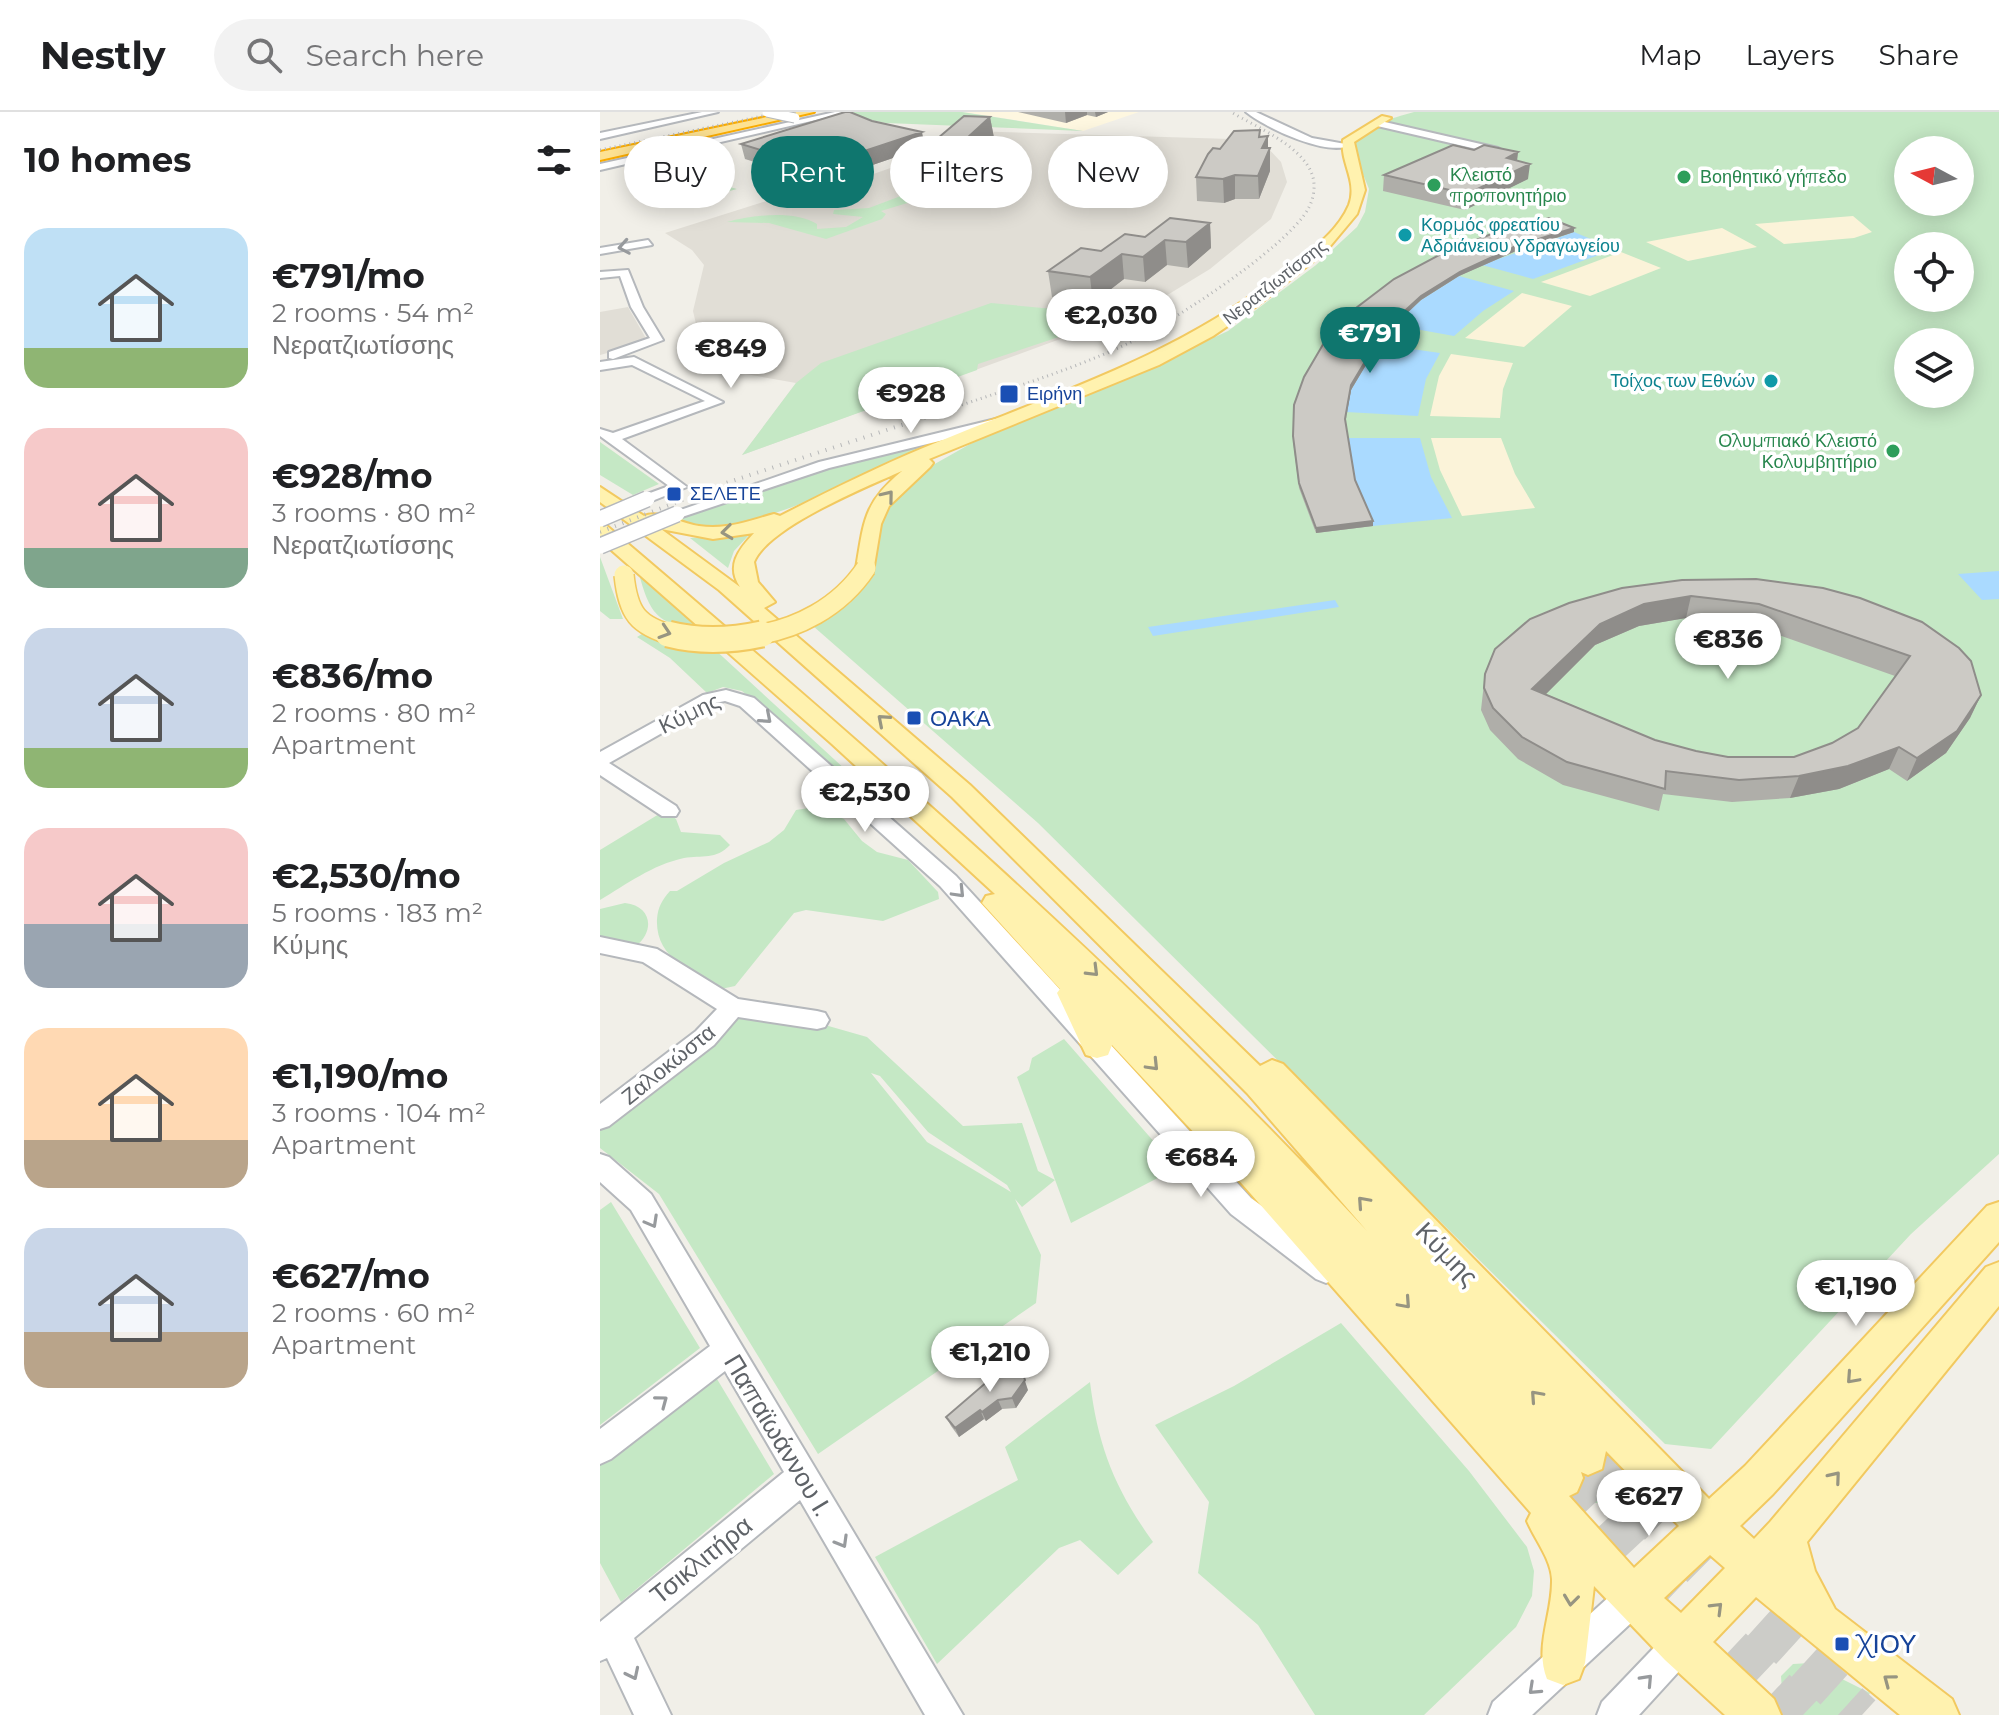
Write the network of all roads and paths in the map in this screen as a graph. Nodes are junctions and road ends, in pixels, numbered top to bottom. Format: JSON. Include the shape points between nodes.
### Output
{"nodes":[{"id":1,"x":714,"y":112,"type":"edge"},
{"id":2,"x":752,"y":112,"type":"edge"},
{"id":3,"x":767,"y":112,"type":"edge"},
{"id":4,"x":846,"y":112,"type":"edge"},
{"id":5,"x":1250,"y":112,"type":"edge"},
{"id":6,"x":1402,"y":112,"type":"edge"},
{"id":7,"x":808,"y":116,"type":"edge"},
{"id":8,"x":792,"y":117,"type":"junction"},
{"id":9,"x":1381,"y":120,"type":"junction"},
{"id":10,"x":600,"y":123,"type":"edge"},
{"id":11,"x":630,"y":131,"type":"junction"},
{"id":12,"x":600,"y":136,"type":"edge"},
{"id":13,"x":1337,"y":139,"type":"junction"},
{"id":14,"x":600,"y":143,"type":"edge"},
{"id":15,"x":1498,"y":151,"type":"edge"},
{"id":16,"x":600,"y":161,"type":"edge"},
{"id":17,"x":648,"y":243,"type":"dead end"},
{"id":18,"x":600,"y":251,"type":"edge"},
{"id":19,"x":600,"y":275,"type":"edge"},
{"id":20,"x":600,"y":358,"type":"edge"},
{"id":21,"x":600,"y":366,"type":"edge"},
{"id":22,"x":996,"y":424,"type":"junction"},
{"id":23,"x":606,"y":434,"type":"edge"},
{"id":24,"x":852,"y":487,"type":"junction"},
{"id":25,"x":600,"y":493,"type":"edge"},
{"id":26,"x":624,"y":509,"type":"junction"},
{"id":27,"x":600,"y":519,"type":"edge"},
{"id":28,"x":600,"y":532,"type":"edge"},
{"id":29,"x":600,"y":546,"type":"edge"},
{"id":30,"x":811,"y":657,"type":"junction"},
{"id":31,"x":600,"y":763,"type":"edge"},
{"id":32,"x":961,"y":791,"type":"junction"},
{"id":33,"x":669,"y":811,"type":"dead end"},
{"id":34,"x":954,"y":841,"type":"junction"},
{"id":35,"x":600,"y":945,"type":"edge"},
{"id":36,"x":1064,"y":974,"type":"junction"},
{"id":37,"x":733,"y":1007,"type":"junction"},
{"id":38,"x":817,"y":1020,"type":"dead end"},
{"id":39,"x":1097,"y":1046,"type":"junction"},
{"id":40,"x":600,"y":1118,"type":"edge"},
{"id":41,"x":600,"y":1165,"type":"edge"},
{"id":42,"x":1999,"y":1217,"type":"edge"},
{"id":43,"x":1358,"y":1292,"type":"junction"},
{"id":44,"x":1994,"y":1296,"type":"edge"},
{"id":45,"x":727,"y":1351,"type":"junction"},
{"id":46,"x":600,"y":1448,"type":"edge"},
{"id":47,"x":1588,"y":1455,"type":"tunnel mouth"},
{"id":48,"x":803,"y":1477,"type":"junction"},
{"id":49,"x":1544,"y":1478,"type":"junction"},
{"id":50,"x":1710,"y":1526,"type":"junction"},
{"id":51,"x":1785,"y":1537,"type":"junction"},
{"id":52,"x":1755,"y":1571,"type":"junction"},
{"id":53,"x":1633,"y":1598,"type":"junction"},
{"id":54,"x":607,"y":1638,"type":"edge"},
{"id":55,"x":1842,"y":1644,"type":"junction"},
{"id":56,"x":1680,"y":1645,"type":"junction"},
{"id":57,"x":1563,"y":1663,"type":"junction"},
{"id":58,"x":653,"y":1715,"type":"edge"},
{"id":59,"x":945,"y":1715,"type":"edge"},
{"id":60,"x":1506,"y":1715,"type":"edge"},
{"id":61,"x":1615,"y":1715,"type":"edge"},
{"id":62,"x":1758,"y":1715,"type":"edge"},
{"id":63,"x":1936,"y":1715,"type":"edge"}],
"edges":[{"from":1,"to":11,"type":"street"},
{"from":2,"to":14,"type":"highway"},
{"from":3,"to":8,"type":"street","bridge":true},
{"from":4,"to":7,"type":"street"},
{"from":5,"to":13,"type":"street","via":[[1290,135]]},
{"from":6,"to":9,"type":"main road"},
{"from":7,"to":8,"type":"highway"},
{"from":7,"to":16,"type":"street"},
{"from":8,"to":16,"type":"highway"},
{"from":9,"to":13,"type":"main road"},
{"from":9,"to":13,"type":"main road"},
{"from":9,"to":15,"type":"street"},
{"from":10,"to":11,"type":"street"},
{"from":11,"to":12,"type":"street"},
{"from":13,"to":22,"type":"main road","name":"Νερατζιωτίσσης","via":[[1359,177],[1359,197],[1348,219],[1318,252],[1230,319],[1163,356]]},
{"from":17,"to":18,"type":"street","one_way":true},
{"from":19,"to":20,"type":"street","via":[[623,272],[655,343]]},
{"from":21,"to":23,"type":"street","via":[[639,362],[716,402]]},
{"from":22,"to":24,"type":"main road","name":"Νερατζιωτίσσης"},
{"from":28,"to":22,"type":"main road","one_way":true,"bridge":true,"via":[[624,575],[629,607],[641,622],[673,636],[710,640],[767,633],[807,620],[847,596],[866,568],[870,526],[888,494],[929,459]]},
{"from":22,"to":29,"type":"street","name":"Νερατζιωτίσσης","bridge":true,"via":[[824,465]]},
{"from":23,"to":27,"type":"street","bridge":true,"via":[[680,487]]},
{"from":24,"to":26,"type":"main road","one_way":true,"via":[[767,523],[718,534],[679,530]]},
{"from":24,"to":30,"type":"main road","via":[[771,530],[743,563],[746,584],[787,623]]},
{"from":25,"to":26,"type":"main road","name":"Κύμης"},
{"from":26,"to":30,"type":"main road","name":"Κύμης"},
{"from":28,"to":34,"type":"main road","name":"Κύμης","via":[[825,723]]},
{"from":32,"to":30,"type":"main road","name":"Κύμης","one_way":true},
{"from":31,"to":33,"type":"street"},
{"from":31,"to":39,"type":"street","name":"Κύμης","one_way":true,"via":[[709,699],[726,695],[747,702],[916,848]]},
{"from":47,"to":32,"type":"main road","name":"Κύμης","one_way":true,"via":[[1258,1084]]},
{"from":32,"to":50,"type":"main road","name":"Κύμης","via":[[1043,851],[1274,1075]]},
{"from":34,"to":36,"type":"main road","name":"Κύμης","via":[[964,870]]},
{"from":34,"to":49,"type":"main road","name":"Κύμης","one_way":true,"via":[[1228,1105]]},
{"from":35,"to":37,"type":"street","via":[[649,955]]},
{"from":36,"to":39,"type":"main road"},
{"from":36,"to":43,"type":"main road","name":"Κύμης","one_way":true},
{"from":37,"to":38,"type":"street"},
{"from":37,"to":40,"type":"street","name":"Ζαλοκώστα","via":[[705,1038]]},
{"from":39,"to":43,"type":"street","name":"Κύμης","via":[[1241,1206]]},
{"from":41,"to":45,"type":"street","name":"Παπαϊωάννου Ι.","one_way":true,"via":[[641,1202]]},
{"from":42,"to":50,"type":"main road","one_way":true,"via":[[1759,1480]]},
{"from":43,"to":49,"type":"main road","name":"Κύμης"},
{"from":51,"to":44,"type":"main road","one_way":true},
{"from":46,"to":45,"type":"street","one_way":true},
{"from":45,"to":48,"type":"street","name":"Παπαϊωάννου Ι."},
{"from":48,"to":54,"type":"street","name":"Τσικλιτήρα"},
{"from":48,"to":59,"type":"street","name":"Παπαϊωάννου Ι.","one_way":true},
{"from":49,"to":53,"type":"main road","name":"Κύμης"},
{"from":49,"to":57,"type":"main road","one_way":true,"via":[[1573,1581]]},
{"from":50,"to":52,"type":"main road","name":"Κύμης"},
{"from":50,"to":53,"type":"main road"},
{"from":51,"to":52,"type":"main road"},
{"from":51,"to":55,"type":"main road","via":[[1802,1593]]},
{"from":52,"to":55,"type":"main road","name":"Κύμης"},
{"from":56,"to":52,"type":"main road","one_way":true},
{"from":53,"to":56,"type":"main road","name":"Κύμης"},
{"from":53,"to":57,"type":"street"},
{"from":54,"to":58,"type":"street","one_way":true},
{"from":63,"to":55,"type":"main road","name":"Κύμης","one_way":true},
{"from":61,"to":56,"type":"street","one_way":true},
{"from":56,"to":62,"type":"main road","name":"Κύμης"},
{"from":57,"to":60,"type":"street","one_way":true}]}
